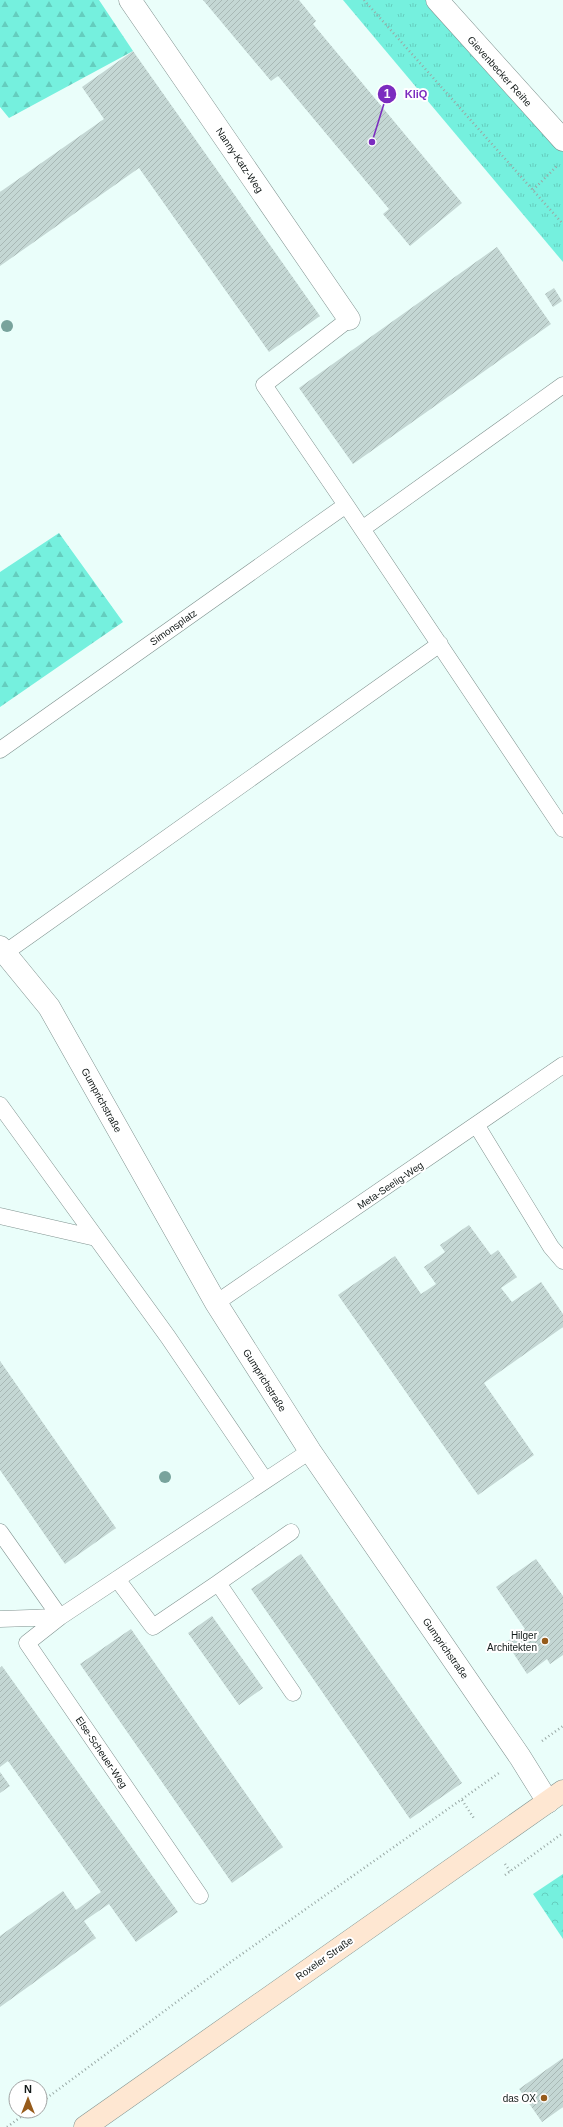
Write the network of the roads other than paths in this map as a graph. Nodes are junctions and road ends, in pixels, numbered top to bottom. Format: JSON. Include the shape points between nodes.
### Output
{"nodes":[{"id":1,"x":130,"y":0,"type":"edge"},
{"id":2,"x":437,"y":0,"type":"edge"},
{"id":3,"x":563,"y":140,"type":"edge"},
{"id":4,"x":349,"y":319,"type":"joint"},
{"id":5,"x":563,"y":385,"type":"edge"},
{"id":6,"x":346,"y":505,"type":"junction"},
{"id":7,"x":362,"y":530,"type":"junction"},
{"id":8,"x":440,"y":644,"type":"junction"},
{"id":9,"x":0,"y":750,"type":"edge"},
{"id":10,"x":563,"y":829,"type":"edge"},
{"id":11,"x":3,"y":950,"type":"edge"},
{"id":12,"x":563,"y":1065,"type":"edge"},
{"id":13,"x":0,"y":1105,"type":"edge"},
{"id":14,"x":477,"y":1126,"type":"junction"},
{"id":15,"x":0,"y":1216,"type":"edge"},
{"id":16,"x":96,"y":1238,"type":"junction"},
{"id":17,"x":563,"y":1261,"type":"edge"},
{"id":18,"x":216,"y":1303,"type":"junction"},
{"id":19,"x":310,"y":1451,"type":"junction"},
{"id":20,"x":265,"y":1480,"type":"junction"},
{"id":21,"x":0,"y":1532,"type":"edge"},
{"id":22,"x":290,"y":1532,"type":"dead end"},
{"id":23,"x":117,"y":1579,"type":"junction"},
{"id":24,"x":218,"y":1583,"type":"junction"},
{"id":25,"x":60,"y":1617,"type":"junction"},
{"id":26,"x":0,"y":1619,"type":"edge"},
{"id":27,"x":293,"y":1693,"type":"dead end"},
{"id":28,"x":555,"y":1796,"type":"edge"},
{"id":29,"x":200,"y":1896,"type":"dead end"},
{"id":30,"x":85,"y":2127,"type":"edge"}],
"edges":[{"from":1,"to":4,"type":"street","name":"Nanny-Katz-Weg"},
{"from":2,"to":3,"type":"street","name":"Gievenbecker Reihe"},
{"from":4,"to":6,"type":"lane","via":[[264,385]]},
{"from":5,"to":7,"type":"lane"},
{"from":6,"to":7,"type":"lane"},
{"from":6,"to":9,"type":"lane","name":"Simonsplatz"},
{"from":7,"to":8,"type":"lane"},
{"from":8,"to":10,"type":"lane"},
{"from":8,"to":11,"type":"lane"},
{"from":11,"to":18,"type":"street","name":"Gumprichstraße","via":[[49,1007]]},
{"from":12,"to":14,"type":"lane","name":"Meta-Seelig-Weg"},
{"from":13,"to":16,"type":"lane"},
{"from":14,"to":17,"type":"lane","via":[[551,1247]]},
{"from":14,"to":18,"type":"lane","name":"Meta-Seelig-Weg"},
{"from":15,"to":16,"type":"lane"},
{"from":16,"to":20,"type":"lane","via":[[168,1337]]},
{"from":18,"to":19,"type":"street","name":"Gumprichstraße"},
{"from":19,"to":20,"type":"lane","name":"Else-Scheuer-Weg"},
{"from":19,"to":28,"type":"street","name":"Gumprichstraße","via":[[520,1756]]},
{"from":20,"to":23,"type":"lane","name":"Else-Scheuer-Weg"},
{"from":21,"to":25,"type":"lane"},
{"from":22,"to":24,"type":"lane"},
{"from":23,"to":24,"type":"lane","via":[[152,1627]]},
{"from":23,"to":25,"type":"lane","name":"Else-Scheuer-Weg"},
{"from":24,"to":27,"type":"lane"},
{"from":25,"to":26,"type":"lane"},
{"from":25,"to":29,"type":"lane","name":"Else-Scheuer-Weg","via":[[27,1643]]},
{"from":28,"to":30,"type":"main road","name":"Roxeler Straße"}]}
